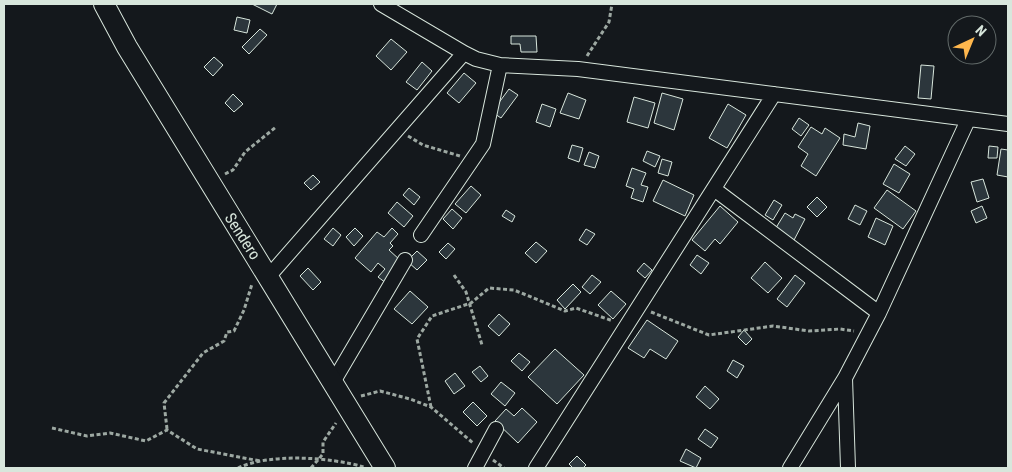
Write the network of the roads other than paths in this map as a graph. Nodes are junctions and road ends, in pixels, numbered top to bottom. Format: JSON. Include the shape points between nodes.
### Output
{"nodes":[{"id":1,"x":104,"y":4,"type":"edge"},
{"id":2,"x":381,"y":4,"type":"edge"},
{"id":3,"x":464,"y":53,"type":"junction"},
{"id":4,"x":500,"y":65,"type":"junction"},
{"id":5,"x":774,"y":94,"type":"junction"},
{"id":6,"x":968,"y":120,"type":"junction"},
{"id":7,"x":1008,"y":124,"type":"edge"},
{"id":8,"x":714,"y":189,"type":"junction"},
{"id":9,"x":421,"y":235,"type":"dead end"},
{"id":10,"x":405,"y":260,"type":"dead end"},
{"id":11,"x":264,"y":269,"type":"junction"},
{"id":12,"x":879,"y":313,"type":"junction"},
{"id":13,"x":845,"y":378,"type":"junction"},
{"id":14,"x":332,"y":384,"type":"junction"},
{"id":15,"x":496,"y":430,"type":"dead end"},
{"id":16,"x":385,"y":468,"type":"edge"},
{"id":17,"x":475,"y":468,"type":"edge"},
{"id":18,"x":536,"y":468,"type":"edge"},
{"id":19,"x":790,"y":468,"type":"edge"},
{"id":20,"x":848,"y":468,"type":"edge"}],
"edges":[{"from":1,"to":11,"type":"main road","name":"Sendero","via":[[127,47]]},
{"from":2,"to":3,"type":"street"},
{"from":3,"to":4,"type":"street"},
{"from":3,"to":11,"type":"street"},
{"from":4,"to":5,"type":"street","via":[[578,69]]},
{"from":4,"to":9,"type":"street","via":[[483,144]]},
{"from":5,"to":6,"type":"street"},
{"from":5,"to":8,"type":"street"},
{"from":6,"to":7,"type":"street"},
{"from":6,"to":12,"type":"street"},
{"from":8,"to":12,"type":"street"},
{"from":8,"to":18,"type":"street"},
{"from":10,"to":14,"type":"street"},
{"from":11,"to":14,"type":"main road","name":"Sendero"},
{"from":12,"to":13,"type":"street"},
{"from":13,"to":19,"type":"street"},
{"from":13,"to":20,"type":"street"},
{"from":14,"to":16,"type":"main road","name":"Sendero"},
{"from":15,"to":17,"type":"street"}]}
